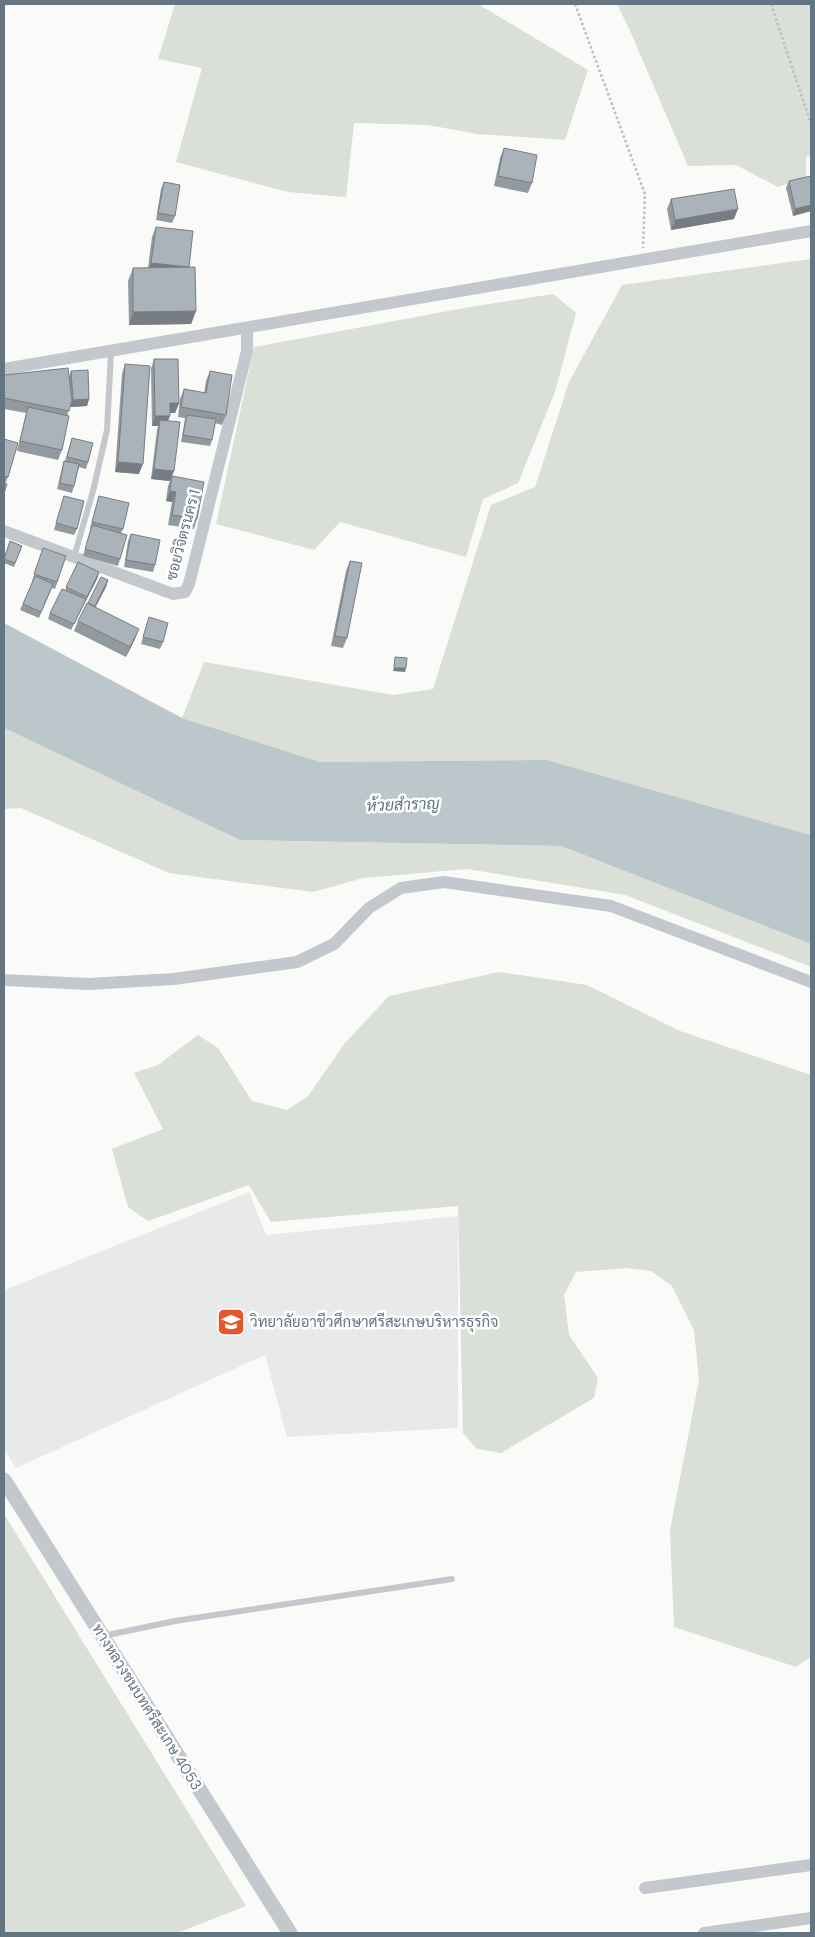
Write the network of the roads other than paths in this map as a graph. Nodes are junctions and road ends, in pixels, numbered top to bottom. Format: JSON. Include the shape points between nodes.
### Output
{"nodes":[{"id":1,"x":811,"y":231,"type":"edge"},
{"id":2,"x":247,"y":328,"type":"junction"},
{"id":3,"x":111,"y":351,"type":"junction"},
{"id":4,"x":4,"y":369,"type":"edge"},
{"id":5,"x":4,"y":530,"type":"edge"},
{"id":6,"x":74,"y":557,"type":"junction"},
{"id":7,"x":4,"y":980,"type":"edge"},
{"id":8,"x":811,"y":982,"type":"edge"},
{"id":9,"x":4,"y":1480,"type":"edge"},
{"id":10,"x":452,"y":1579,"type":"dead end"},
{"id":11,"x":102,"y":1636,"type":"junction"},
{"id":12,"x":811,"y":1866,"type":"edge"},
{"id":13,"x":645,"y":1888,"type":"dead end"},
{"id":14,"x":811,"y":1918,"type":"edge"},
{"id":15,"x":290,"y":1933,"type":"edge"},
{"id":16,"x":704,"y":1933,"type":"edge"}],
"edges":[{"from":1,"to":2,"type":"street"},
{"from":2,"to":3,"type":"street"},
{"from":2,"to":6,"type":"street","name":"ซอยวิจิตรนคร 1","via":[[247,350],[185,592],[173,594]]},
{"from":3,"to":4,"type":"street"},
{"from":3,"to":6,"type":"lane","via":[[107,430]]},
{"from":5,"to":6,"type":"street","name":"ซอยวิจิตรนคร 1"},
{"from":7,"to":8,"type":"street","via":[[89,984],[174,979],[297,962],[334,944],[369,908],[401,888],[444,882],[610,906]]},
{"from":9,"to":11,"type":"street","name":"ทางหลวงชนบทศรีสะเกษ 4053"},
{"from":10,"to":11,"type":"lane","via":[[175,1621]]},
{"from":11,"to":15,"type":"street","name":"ทางหลวงชนบทศรีสะเกษ 4053"},
{"from":12,"to":13,"type":"street"},
{"from":14,"to":16,"type":"street"}]}
